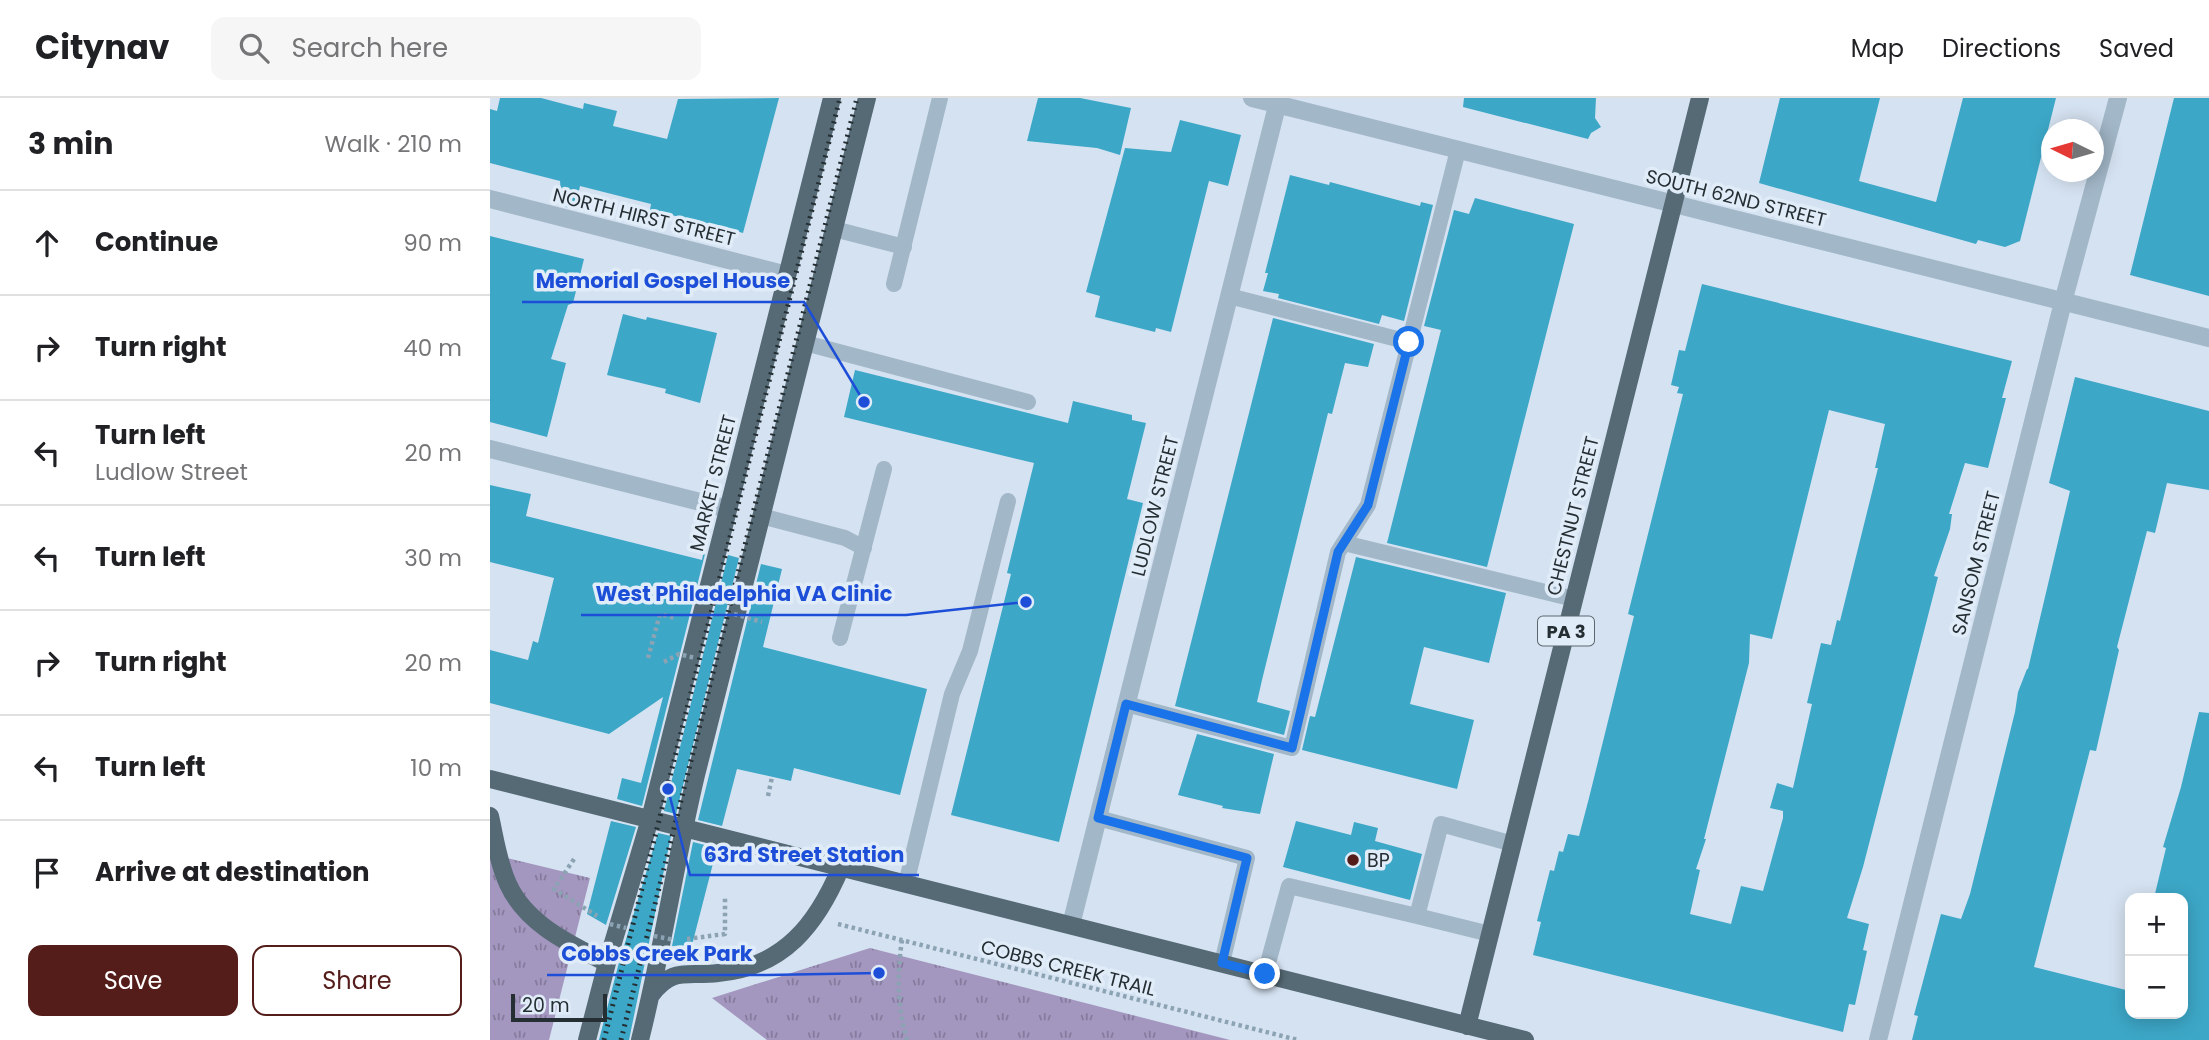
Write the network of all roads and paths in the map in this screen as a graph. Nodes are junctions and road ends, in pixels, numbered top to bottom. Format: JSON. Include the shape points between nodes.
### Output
{"nodes":[{"id":1,"x":832,"y":98,"type":"edge"},
{"id":2,"x":867,"y":98,"type":"edge"},
{"id":3,"x":940,"y":98,"type":"edge"},
{"id":4,"x":1252,"y":98,"type":"edge"},
{"id":5,"x":1700,"y":98,"type":"edge"},
{"id":6,"x":2118,"y":98,"type":"edge"},
{"id":7,"x":1278,"y":101,"type":"edge"},
{"id":8,"x":1458,"y":150,"type":"junction"},
{"id":9,"x":490,"y":199,"type":"edge"},
{"id":10,"x":1673,"y":204,"type":"junction"},
{"id":11,"x":834,"y":229,"type":"junction"},
{"id":12,"x":904,"y":247,"type":"junction"},
{"id":13,"x":787,"y":275,"type":"junction"},
{"id":14,"x":894,"y":284,"type":"dead end"},
{"id":15,"x":1229,"y":296,"type":"junction"},
{"id":16,"x":2063,"y":302,"type":"junction"},
{"id":17,"x":2209,"y":338,"type":"edge"},
{"id":18,"x":805,"y":342,"type":"junction"},
{"id":19,"x":1409,"y":342,"type":"junction"},
{"id":20,"x":1028,"y":402,"type":"dead end"},
{"id":21,"x":490,"y":449,"type":"edge"},
{"id":22,"x":884,"y":469,"type":"dead end"},
{"id":23,"x":1008,"y":501,"type":"dead end"},
{"id":24,"x":729,"y":509,"type":"junction"},
{"id":25,"x":761,"y":516,"type":"junction"},
{"id":26,"x":1344,"y":543,"type":"junction"},
{"id":27,"x":864,"y":548,"type":"junction"},
{"id":28,"x":1574,"y":599,"type":"junction"},
{"id":29,"x":734,"y":614,"type":"dead end"},
{"id":30,"x":762,"y":622,"type":"dead end"},
{"id":31,"x":673,"y":629,"type":"dead end"},
{"id":32,"x":840,"y":638,"type":"dead end"},
{"id":33,"x":667,"y":651,"type":"dead end"},
{"id":34,"x":648,"y":657,"type":"dead end"},
{"id":35,"x":695,"y":658,"type":"dead end"},
{"id":36,"x":1126,"y":704,"type":"junction"},
{"id":37,"x":772,"y":777,"type":"dead end"},
{"id":38,"x":490,"y":779,"type":"edge"},
{"id":39,"x":768,"y":796,"type":"dead end"},
{"id":40,"x":490,"y":816,"type":"edge"},
{"id":41,"x":1098,"y":818,"type":"junction"},
{"id":42,"x":650,"y":819,"type":"junction"},
{"id":43,"x":683,"y":828,"type":"junction"},
{"id":44,"x":1513,"y":844,"type":"junction"},
{"id":45,"x":574,"y":859,"type":"dead end"},
{"id":46,"x":841,"y":867,"type":"junction"},
{"id":47,"x":906,"y":884,"type":"junction"},
{"id":48,"x":725,"y":896,"type":"dead end"},
{"id":49,"x":1417,"y":916,"type":"junction"},
{"id":50,"x":832,"y":922,"type":"dead end"},
{"id":51,"x":1071,"y":925,"type":"junction"},
{"id":52,"x":626,"y":928,"type":"dead end"},
{"id":53,"x":1490,"y":934,"type":"junction"},
{"id":54,"x":654,"y":936,"type":"dead end"},
{"id":55,"x":902,"y":940,"type":"junction"},
{"id":56,"x":607,"y":963,"type":"junction"},
{"id":57,"x":1222,"y":963,"type":"junction"},
{"id":58,"x":1265,"y":974,"type":"junction"},
{"id":59,"x":651,"y":995,"type":"junction"},
{"id":60,"x":1467,"y":1026,"type":"junction"},
{"id":61,"x":587,"y":1040,"type":"edge"},
{"id":62,"x":640,"y":1040,"type":"edge"},
{"id":63,"x":907,"y":1040,"type":"edge"},
{"id":64,"x":1298,"y":1040,"type":"edge"},
{"id":65,"x":1525,"y":1040,"type":"edge"},
{"id":66,"x":1878,"y":1040,"type":"edge"}],
"edges":[{"from":1,"to":13,"type":"main road","name":"MARKET STREET"},
{"from":2,"to":11,"type":"main road"},
{"from":3,"to":12,"type":"lane"},
{"from":4,"to":7,"type":"street","name":"SOUTH 62ND STREET"},
{"from":5,"to":10,"type":"main road","name":"CHESTNUT STREET","number":"PA 3"},
{"from":6,"to":16,"type":"street","name":"SANSOM STREET"},
{"from":7,"to":8,"type":"street","name":"SOUTH 62ND STREET"},
{"from":7,"to":15,"type":"street","name":"LUDLOW STREET"},
{"from":8,"to":10,"type":"street","name":"SOUTH 62ND STREET"},
{"from":8,"to":19,"type":"lane"},
{"from":9,"to":13,"type":"street","name":"NORTH HIRST STREET"},
{"from":10,"to":16,"type":"street","name":"SOUTH 62ND STREET"},
{"from":10,"to":28,"type":"main road","name":"CHESTNUT STREET","number":"PA 3"},
{"from":11,"to":12,"type":"lane"},
{"from":11,"to":18,"type":"main road"},
{"from":12,"to":14,"type":"lane"},
{"from":13,"to":24,"type":"main road","name":"MARKET STREET"},
{"from":15,"to":19,"type":"lane"},
{"from":15,"to":36,"type":"street","name":"LUDLOW STREET"},
{"from":16,"to":17,"type":"street","name":"SOUTH 62ND STREET"},
{"from":16,"to":66,"type":"street","name":"SANSOM STREET"},
{"from":18,"to":20,"type":"lane"},
{"from":18,"to":25,"type":"main road"},
{"from":19,"to":26,"type":"lane","via":[[1368,505]]},
{"from":21,"to":24,"type":"street"},
{"from":22,"to":27,"type":"lane"},
{"from":23,"to":47,"type":"lane","via":[[970,651],[952,694]]},
{"from":24,"to":42,"type":"main road","name":"MARKET STREET"},
{"from":25,"to":27,"type":"lane","via":[[845,538]]},
{"from":25,"to":43,"type":"main road"},
{"from":26,"to":28,"type":"lane"},
{"from":26,"to":36,"type":"lane","via":[[1338,552],[1292,748]]},
{"from":27,"to":32,"type":"lane"},
{"from":28,"to":44,"type":"main road","name":"CHESTNUT STREET","number":"PA 3"},
{"from":29,"to":30,"type":"path","bridge":true},
{"from":31,"to":34,"type":"path","via":[[676,618],[660,614]]},
{"from":33,"to":35,"type":"path","bridge":true,"via":[[664,662],[678,654]]},
{"from":36,"to":41,"type":"street","name":"LUDLOW STREET"},
{"from":37,"to":39,"type":"path"},
{"from":38,"to":42,"type":"main road"},
{"from":40,"to":56,"type":"main road","via":[[501,865],[522,906],[560,939]]},
{"from":41,"to":51,"type":"street","name":"LUDLOW STREET"},
{"from":41,"to":57,"type":"lane","via":[[1247,858]]},
{"from":42,"to":43,"type":"main road"},
{"from":42,"to":56,"type":"main road","name":"MARKET STREET"},
{"from":43,"to":46,"type":"main road"},
{"from":43,"to":59,"type":"main road"},
{"from":44,"to":49,"type":"lane","via":[[1441,824]]},
{"from":44,"to":53,"type":"main road","name":"CHESTNUT STREET","number":"PA 3"},
{"from":45,"to":52,"type":"path","bridge":true,"via":[[554,888],[610,924]]},
{"from":46,"to":47,"type":"main road"},
{"from":46,"to":59,"type":"main road","via":[[815,918],[788,946],[743,970],[667,978]]},
{"from":47,"to":51,"type":"main road"},
{"from":48,"to":54,"type":"path","bridge":true,"via":[[726,934],[675,940]]},
{"from":49,"to":53,"type":"lane"},
{"from":49,"to":58,"type":"lane","via":[[1289,886]]},
{"from":50,"to":55,"type":"path","name":"COBBS CREEK TRAIL"},
{"from":51,"to":57,"type":"main road"},
{"from":53,"to":60,"type":"main road","name":"CHESTNUT STREET","number":"PA 3"},
{"from":55,"to":63,"type":"path","via":[[899,1000]]},
{"from":55,"to":64,"type":"path","name":"COBBS CREEK TRAIL"},
{"from":56,"to":61,"type":"main road","name":"MARKET STREET"},
{"from":57,"to":58,"type":"main road"},
{"from":58,"to":60,"type":"main road"},
{"from":59,"to":62,"type":"main road"},
{"from":60,"to":65,"type":"main road"}]}
